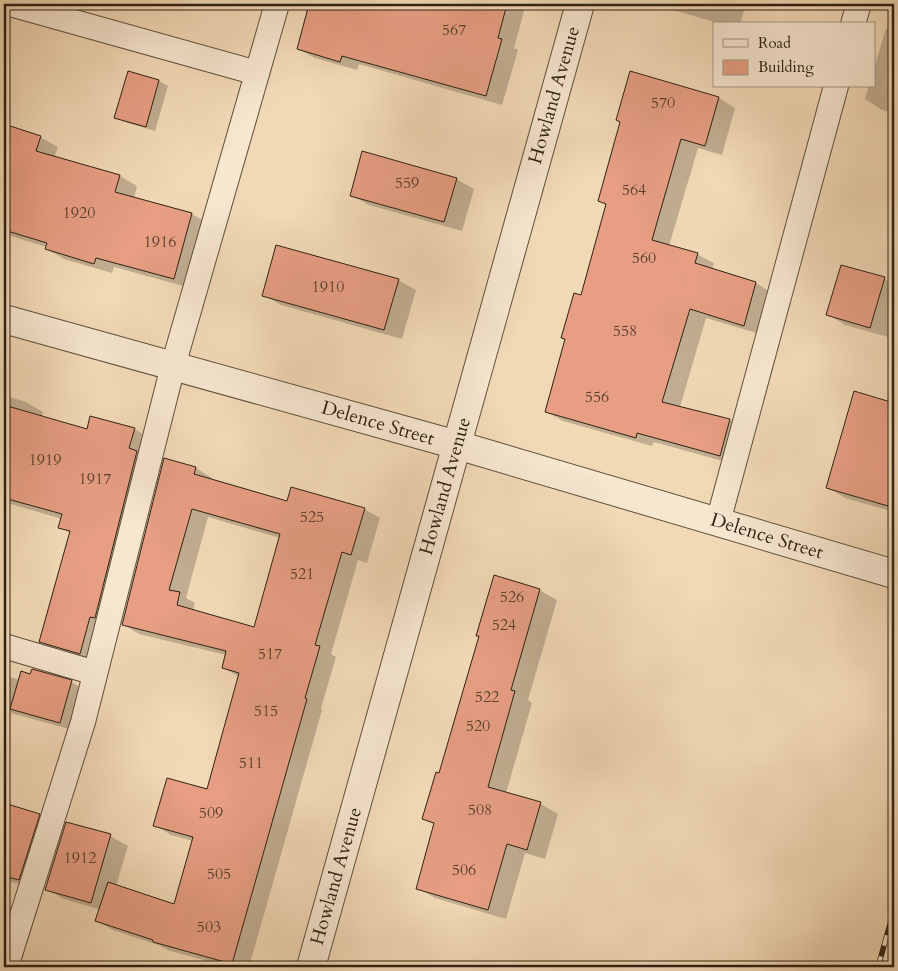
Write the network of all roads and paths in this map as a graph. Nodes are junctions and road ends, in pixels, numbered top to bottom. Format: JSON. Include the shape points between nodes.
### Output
{"nodes":[{"id":1,"x":10,"y":4,"type":"edge"},
{"id":2,"x":277,"y":4,"type":"edge"},
{"id":3,"x":580,"y":4,"type":"edge"},
{"id":4,"x":859,"y":4,"type":"edge"},
{"id":5,"x":854,"y":22,"type":"edge"},
{"id":6,"x":258,"y":73,"type":"junction"},
{"id":7,"x":835,"y":88,"type":"edge"},
{"id":8,"x":4,"y":319,"type":"edge"},
{"id":9,"x":173,"y":366,"type":"junction"},
{"id":10,"x":457,"y":445,"type":"junction"},
{"id":11,"x":718,"y":522,"type":"junction"},
{"id":12,"x":894,"y":574,"type":"edge"},
{"id":13,"x":4,"y":646,"type":"edge"},
{"id":14,"x":95,"y":673,"type":"junction"},
{"id":15,"x":6,"y":967,"type":"edge"},
{"id":16,"x":311,"y":967,"type":"edge"}],
"edges":[{"from":1,"to":6,"type":"lane"},
{"from":2,"to":6,"type":"lane"},
{"from":3,"to":10,"type":"street","name":"Howland Avenue"},
{"from":4,"to":5,"type":"lane"},
{"from":6,"to":9,"type":"lane"},
{"from":7,"to":11,"type":"lane"},
{"from":8,"to":9,"type":"street","name":"Delence Street"},
{"from":9,"to":10,"type":"street","name":"Delence Street"},
{"from":9,"to":14,"type":"lane"},
{"from":10,"to":11,"type":"street","name":"Delence Street"},
{"from":10,"to":16,"type":"street","name":"Howland Avenue"},
{"from":11,"to":12,"type":"street","name":"Delence Street"},
{"from":13,"to":14,"type":"lane"},
{"from":14,"to":15,"type":"lane","via":[[83,722]]}]}
